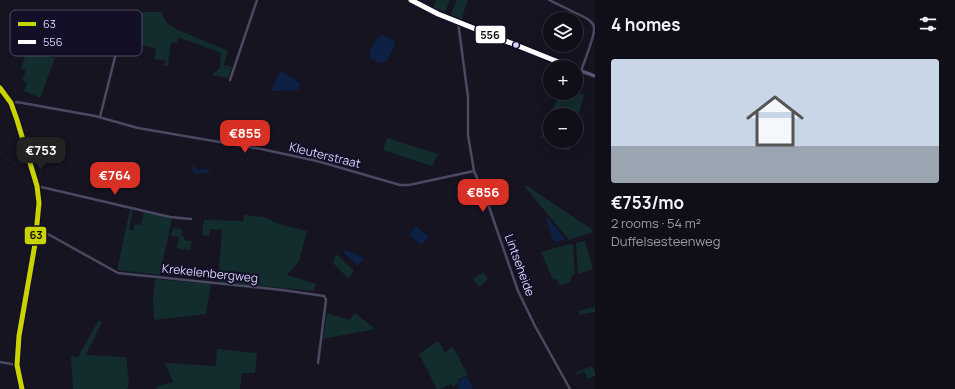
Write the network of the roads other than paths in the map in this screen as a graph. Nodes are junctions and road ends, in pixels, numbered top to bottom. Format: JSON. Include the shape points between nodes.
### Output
{"nodes":[{"id":1,"x":257,"y":0,"type":"edge"},
{"id":2,"x":411,"y":0,"type":"edge"},
{"id":3,"x":549,"y":0,"type":"edge"},
{"id":4,"x":458,"y":22,"type":"junction"},
{"id":5,"x":115,"y":56,"type":"edge"},
{"id":6,"x":553,"y":60,"type":"edge"},
{"id":7,"x":583,"y":65,"type":"edge"},
{"id":8,"x":583,"y":72,"type":"edge"},
{"id":9,"x":595,"y":76,"type":"edge"},
{"id":10,"x":230,"y":80,"type":"dead end"},
{"id":11,"x":0,"y":88,"type":"edge"},
{"id":12,"x":10,"y":103,"type":"junction"},
{"id":13,"x":100,"y":118,"type":"junction"},
{"id":14,"x":474,"y":171,"type":"junction"},
{"id":15,"x":37,"y":186,"type":"junction"},
{"id":16,"x":191,"y":219,"type":"dead end"},
{"id":17,"x":37,"y":228,"type":"junction"},
{"id":18,"x":0,"y":362,"type":"edge"},
{"id":19,"x":318,"y":363,"type":"dead end"},
{"id":20,"x":17,"y":365,"type":"junction"},
{"id":21,"x":22,"y":389,"type":"edge"},
{"id":22,"x":570,"y":389,"type":"edge"}],
"edges":[{"from":1,"to":10,"type":"street"},
{"from":2,"to":4,"type":"street"},
{"from":3,"to":7,"type":"street","via":[[586,18],[594,26],[594,34]]},
{"from":4,"to":6,"type":"street"},
{"from":4,"to":14,"type":"street","name":"Lintseheide","via":[[468,97],[468,135]]},
{"from":5,"to":13,"type":"street"},
{"from":8,"to":9,"type":"street"},
{"from":11,"to":12,"type":"street"},
{"from":12,"to":13,"type":"street","name":"Kleuterstraat","via":[[17,102]]},
{"from":12,"to":15,"type":"street"},
{"from":13,"to":14,"type":"street","name":"Kleuterstraat","via":[[138,128],[317,161],[400,185]]},
{"from":14,"to":22,"type":"street","name":"Lintseheide","via":[[518,291]]},
{"from":15,"to":16,"type":"street","via":[[170,217]]},
{"from":15,"to":17,"type":"street"},
{"from":17,"to":19,"type":"street","name":"Krekelenbergweg","via":[[118,273],[324,296],[326,300]]},
{"from":17,"to":20,"type":"street","via":[[18,336]]},
{"from":18,"to":20,"type":"street"},
{"from":20,"to":21,"type":"street"}]}
